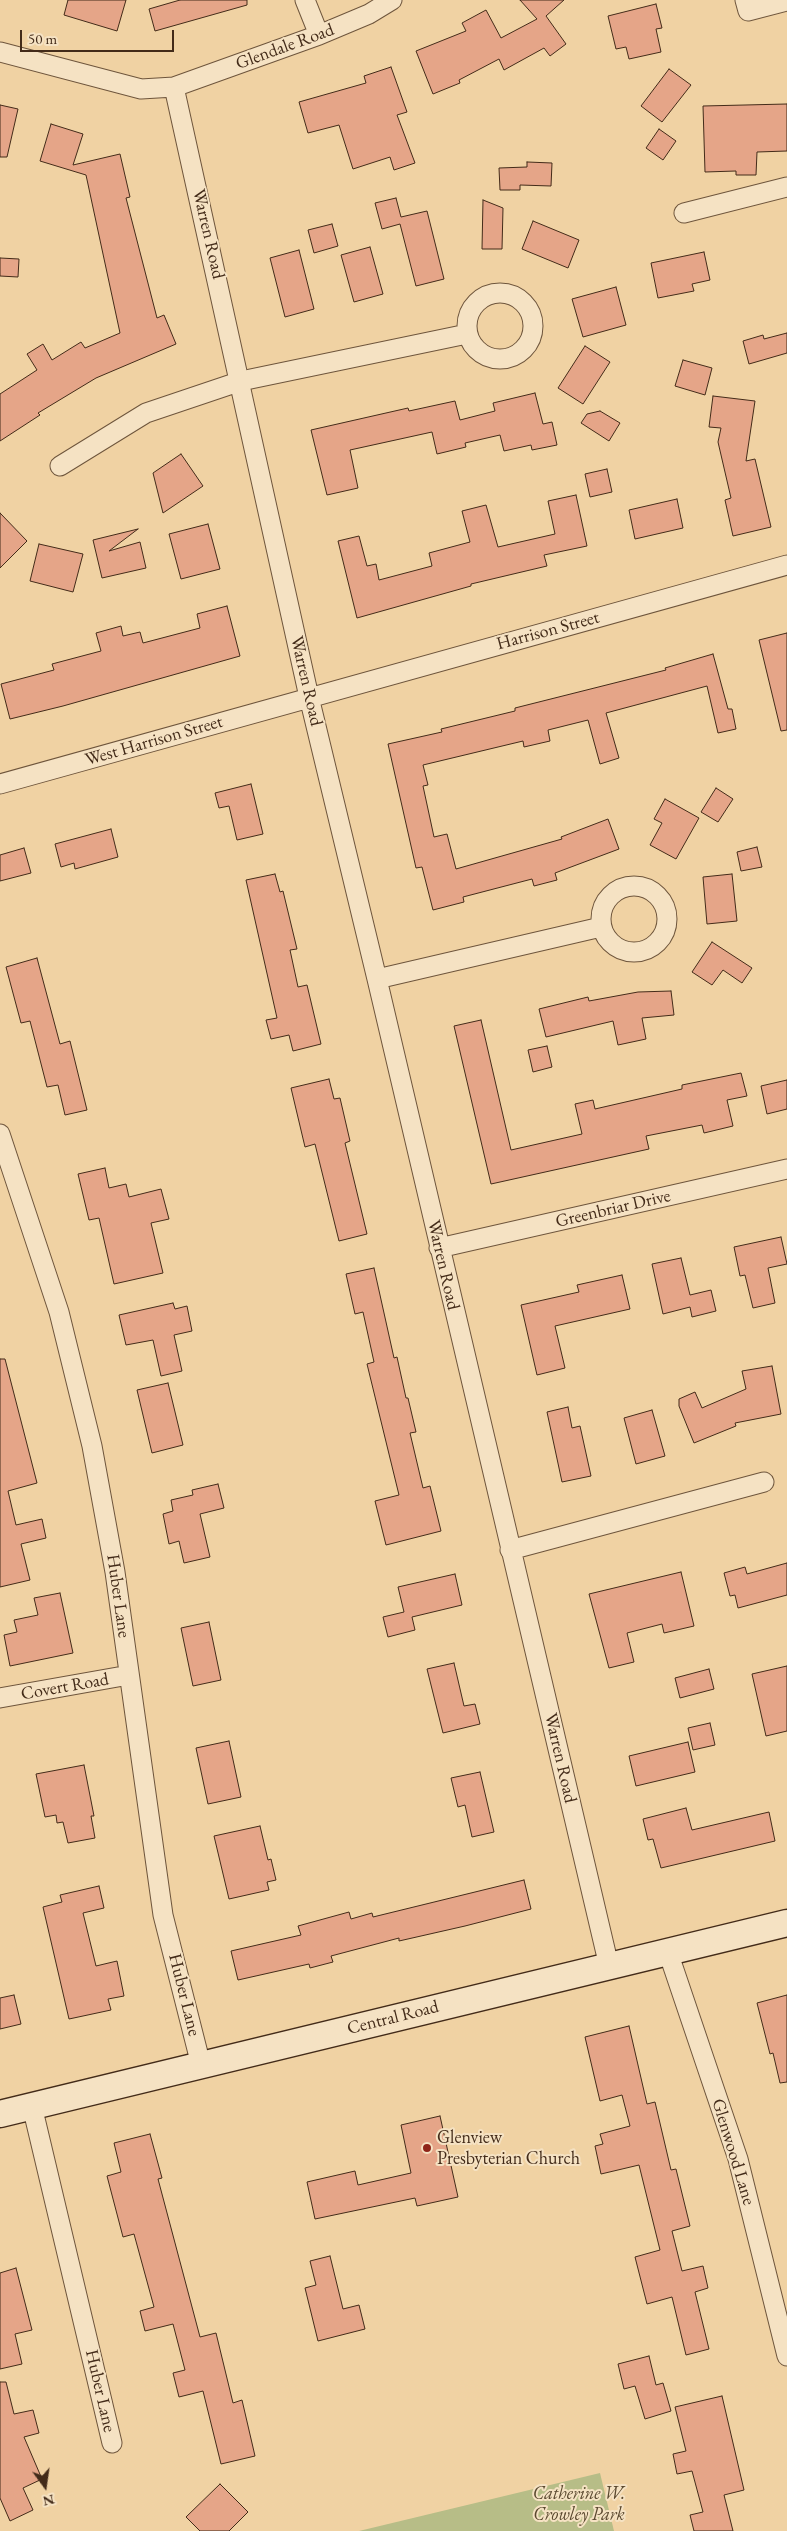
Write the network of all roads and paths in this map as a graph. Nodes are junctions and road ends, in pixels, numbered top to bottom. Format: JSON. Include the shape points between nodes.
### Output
{"nodes":[{"id":1,"x":305,"y":0,"type":"edge"},
{"id":2,"x":392,"y":0,"type":"edge"},
{"id":3,"x":745,"y":0,"type":"edge"},
{"id":4,"x":787,"y":1,"type":"edge"},
{"id":5,"x":319,"y":35,"type":"junction"},
{"id":6,"x":0,"y":52,"type":"edge"},
{"id":7,"x":174,"y":87,"type":"junction"},
{"id":8,"x":787,"y":187,"type":"edge"},
{"id":9,"x":684,"y":213,"type":"dead end"},
{"id":10,"x":467,"y":334,"type":"dead end"},
{"id":11,"x":241,"y":381,"type":"junction"},
{"id":12,"x":60,"y":466,"type":"dead end"},
{"id":13,"x":787,"y":565,"type":"edge"},
{"id":14,"x":309,"y":697,"type":"junction"},
{"id":15,"x":0,"y":784,"type":"edge"},
{"id":16,"x":601,"y":927,"type":"dead end"},
{"id":17,"x":377,"y":979,"type":"junction"},
{"id":18,"x":0,"y":1134,"type":"edge"},
{"id":19,"x":787,"y":1169,"type":"edge"},
{"id":20,"x":439,"y":1248,"type":"junction"},
{"id":21,"x":764,"y":1482,"type":"dead end"},
{"id":22,"x":510,"y":1550,"type":"junction"},
{"id":23,"x":129,"y":1675,"type":"junction"},
{"id":24,"x":0,"y":1698,"type":"edge"},
{"id":25,"x":787,"y":1923,"type":"edge"},
{"id":26,"x":668,"y":1952,"type":"junction"},
{"id":27,"x":609,"y":1966,"type":"junction"},
{"id":28,"x":201,"y":2065,"type":"junction"},
{"id":29,"x":32,"y":2106,"type":"junction"},
{"id":30,"x":0,"y":2114,"type":"edge"},
{"id":31,"x":787,"y":2356,"type":"edge"},
{"id":32,"x":112,"y":2442,"type":"dead end"}],
"edges":[{"from":1,"to":5,"type":"street"},
{"from":2,"to":5,"type":"street","name":"Glendale Road","via":[[369,14]]},
{"from":3,"to":4,"type":"street","via":[[748,11]]},
{"from":5,"to":7,"type":"street","name":"Glendale Road"},
{"from":6,"to":7,"type":"street","name":"Glendale Road","via":[[141,89]]},
{"from":7,"to":11,"type":"street","name":"Warren Road"},
{"from":8,"to":9,"type":"street"},
{"from":10,"to":11,"type":"street"},
{"from":11,"to":12,"type":"street","via":[[146,413]]},
{"from":11,"to":14,"type":"street","name":"Warren Road"},
{"from":13,"to":14,"type":"street","name":"Harrison Street"},
{"from":14,"to":15,"type":"street","name":"West Harrison Street"},
{"from":14,"to":17,"type":"street","name":"Warren Road"},
{"from":16,"to":17,"type":"street"},
{"from":17,"to":20,"type":"street","name":"Warren Road"},
{"from":18,"to":23,"type":"street","name":"Huber Lane","via":[[59,1312],[92,1446],[115,1572]]},
{"from":19,"to":20,"type":"street","name":"Greenbriar Drive"},
{"from":20,"to":22,"type":"street","name":"Warren Road"},
{"from":21,"to":22,"type":"street"},
{"from":22,"to":27,"type":"street","name":"Warren Road"},
{"from":23,"to":24,"type":"street","name":"Covert Road"},
{"from":23,"to":28,"type":"street","name":"Huber Lane","via":[[163,1914]]},
{"from":25,"to":26,"type":"main road","name":"Central Road"},
{"from":26,"to":27,"type":"main road","name":"Central Road"},
{"from":26,"to":31,"type":"street","name":"Glenwood Lane","via":[[738,2159]]},
{"from":27,"to":28,"type":"main road","name":"Central Road"},
{"from":28,"to":29,"type":"main road","name":"Central Road"},
{"from":29,"to":30,"type":"main road","name":"Central Road"},
{"from":29,"to":32,"type":"street","name":"Huber Lane"}]}
